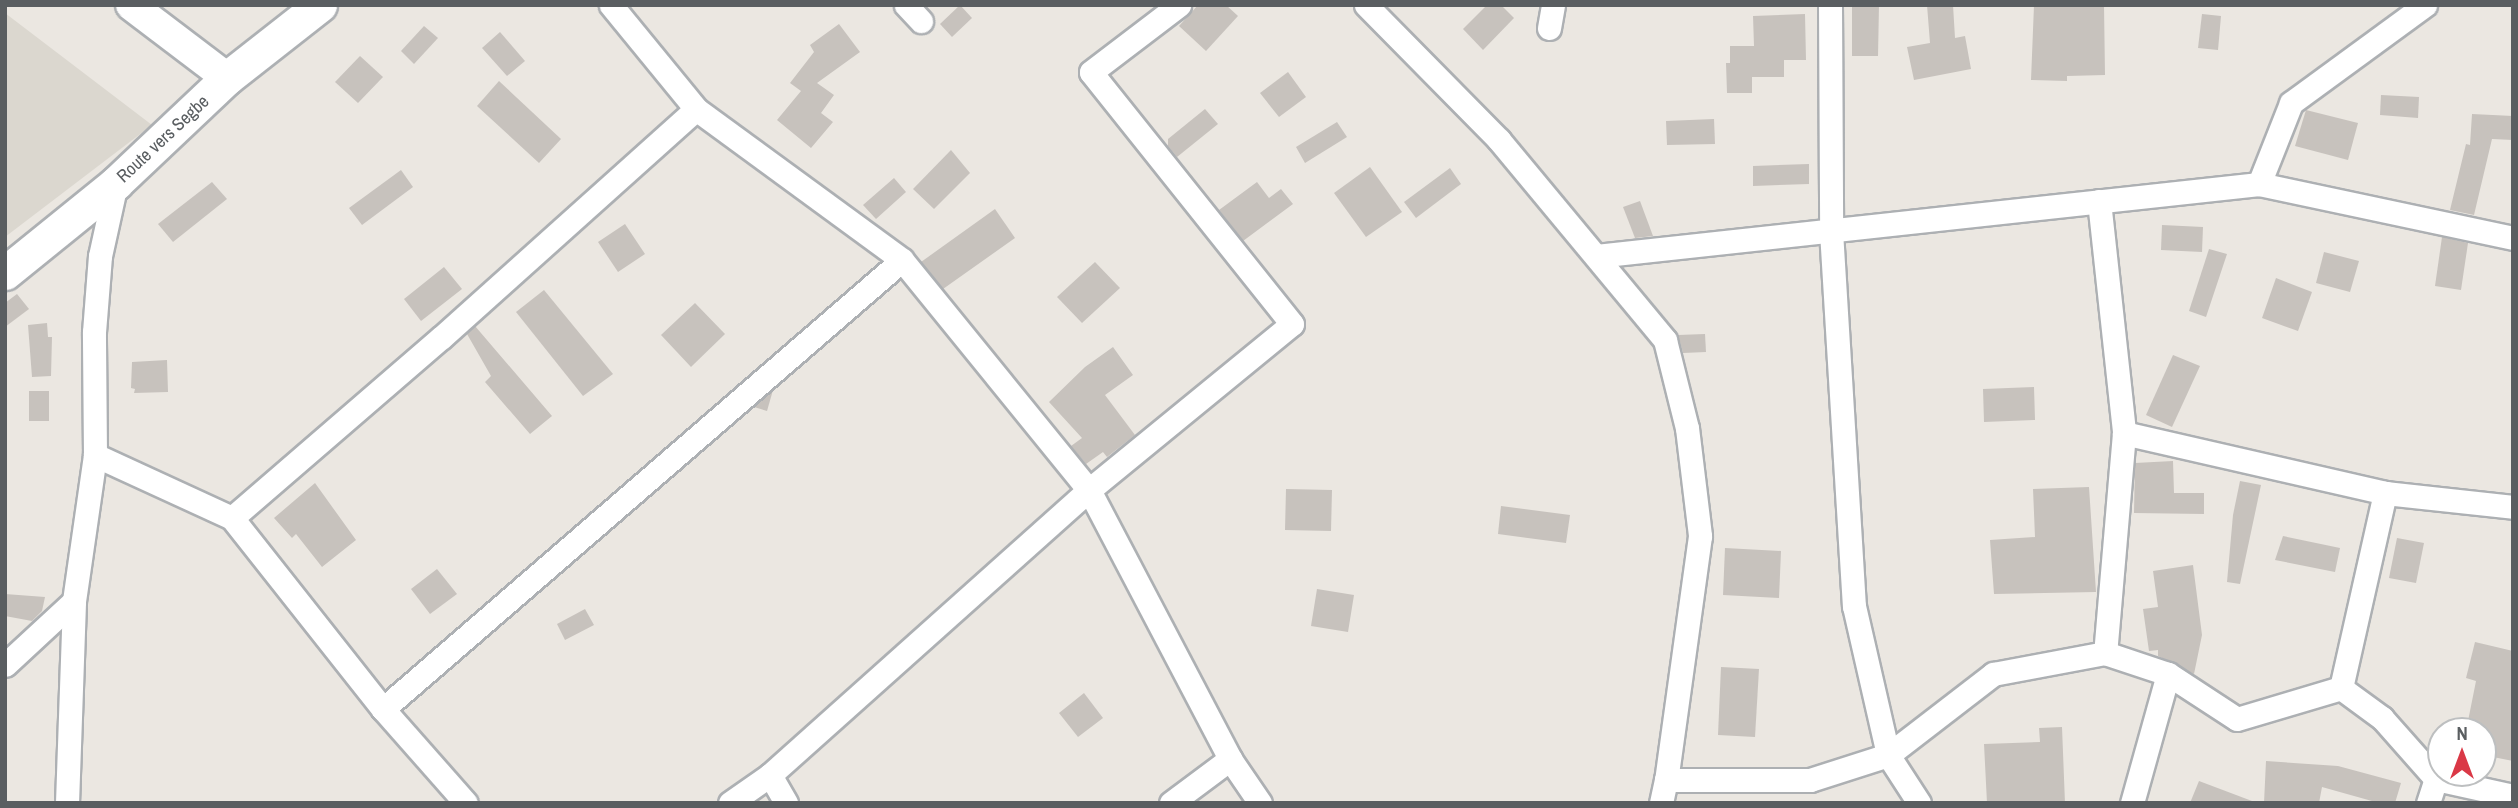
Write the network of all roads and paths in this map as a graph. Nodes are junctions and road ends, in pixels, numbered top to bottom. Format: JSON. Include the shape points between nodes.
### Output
{"nodes":[{"id":1,"x":131,"y":5,"type":"edge"},
{"id":2,"x":320,"y":5,"type":"edge"},
{"id":3,"x":611,"y":5,"type":"edge"},
{"id":4,"x":1179,"y":5,"type":"edge"},
{"id":5,"x":1366,"y":5,"type":"edge"},
{"id":6,"x":1553,"y":5,"type":"edge"},
{"id":7,"x":1830,"y":5,"type":"edge"},
{"id":8,"x":2425,"y":5,"type":"edge"},
{"id":9,"x":1549,"y":28,"type":"dead end"},
{"id":10,"x":227,"y":78,"type":"junction"},
{"id":11,"x":696,"y":108,"type":"junction"},
{"id":12,"x":116,"y":183,"type":"junction"},
{"id":13,"x":2259,"y":184,"type":"junction"},
{"id":14,"x":2099,"y":201,"type":"junction"},
{"id":15,"x":1831,"y":231,"type":"junction"},
{"id":16,"x":2513,"y":239,"type":"edge"},
{"id":17,"x":1596,"y":256,"type":"junction"},
{"id":18,"x":902,"y":260,"type":"junction"},
{"id":19,"x":5,"y":273,"type":"edge"},
{"id":20,"x":2124,"y":433,"type":"junction"},
{"id":21,"x":95,"y":455,"type":"junction"},
{"id":22,"x":1089,"y":490,"type":"junction"},
{"id":23,"x":2385,"y":493,"type":"junction"},
{"id":24,"x":2513,"y":508,"type":"edge"},
{"id":25,"x":232,"y":518,"type":"junction"},
{"id":26,"x":74,"y":601,"type":"junction"},
{"id":27,"x":2105,"y":653,"type":"junction"},
{"id":28,"x":5,"y":665,"type":"edge"},
{"id":29,"x":2168,"y":674,"type":"junction"},
{"id":30,"x":2341,"y":688,"type":"junction"},
{"id":31,"x":383,"y":709,"type":"junction"},
{"id":32,"x":1888,"y":755,"type":"junction"},
{"id":33,"x":1230,"y":759,"type":"junction"},
{"id":34,"x":2427,"y":769,"type":"edge"},
{"id":35,"x":770,"y":775,"type":"junction"},
{"id":36,"x":2472,"y":787,"type":"edge"},
{"id":37,"x":1663,"y":792,"type":"edge"},
{"id":38,"x":2513,"y":796,"type":"edge"},
{"id":39,"x":67,"y":803,"type":"edge"},
{"id":40,"x":466,"y":803,"type":"edge"},
{"id":41,"x":730,"y":803,"type":"edge"},
{"id":42,"x":786,"y":803,"type":"edge"},
{"id":43,"x":1171,"y":803,"type":"edge"},
{"id":44,"x":1260,"y":803,"type":"edge"},
{"id":45,"x":1919,"y":803,"type":"edge"},
{"id":46,"x":2132,"y":803,"type":"edge"}],
"edges":[{"from":1,"to":10,"type":"street"},
{"from":2,"to":10,"type":"main road","name":"Route vers Segbe"},
{"from":3,"to":11,"type":"street"},
{"from":4,"to":22,"type":"street","via":[[1091,72],[1292,324]]},
{"from":5,"to":17,"type":"street","via":[[1499,141]]},
{"from":6,"to":9,"type":"street"},
{"from":7,"to":15,"type":"street"},
{"from":8,"to":13,"type":"street","via":[[2291,103]]},
{"from":10,"to":12,"type":"main road","name":"Route vers Segbe"},
{"from":11,"to":18,"type":"street"},
{"from":11,"to":25,"type":"street"},
{"from":12,"to":19,"type":"main road","name":"Route vers Segbe"},
{"from":12,"to":21,"type":"street","via":[[99,269],[94,332]]},
{"from":13,"to":14,"type":"street"},
{"from":13,"to":16,"type":"street"},
{"from":14,"to":15,"type":"street"},
{"from":14,"to":20,"type":"street"},
{"from":15,"to":17,"type":"street"},
{"from":15,"to":32,"type":"street","via":[[1854,606]]},
{"from":17,"to":37,"type":"street","via":[[1664,340],[1687,428],[1700,536]]},
{"from":18,"to":22,"type":"street"},
{"from":18,"to":31,"type":"street"},
{"from":20,"to":23,"type":"street"},
{"from":20,"to":27,"type":"street"},
{"from":21,"to":25,"type":"street"},
{"from":21,"to":26,"type":"street"},
{"from":22,"to":33,"type":"street"},
{"from":22,"to":35,"type":"street"},
{"from":23,"to":24,"type":"street"},
{"from":23,"to":30,"type":"street"},
{"from":25,"to":31,"type":"street"},
{"from":26,"to":28,"type":"street"},
{"from":26,"to":39,"type":"street"},
{"from":27,"to":29,"type":"street"},
{"from":27,"to":32,"type":"street","via":[[1993,674]]},
{"from":29,"to":30,"type":"street","via":[[2237,719]]},
{"from":29,"to":46,"type":"street"},
{"from":30,"to":34,"type":"street","via":[[2382,718]]},
{"from":31,"to":40,"type":"street"},
{"from":32,"to":37,"type":"street","via":[[1810,780]]},
{"from":32,"to":45,"type":"street"},
{"from":33,"to":43,"type":"street"},
{"from":33,"to":44,"type":"street"},
{"from":35,"to":41,"type":"street"},
{"from":35,"to":42,"type":"street"},
{"from":36,"to":38,"type":"street"}]}
